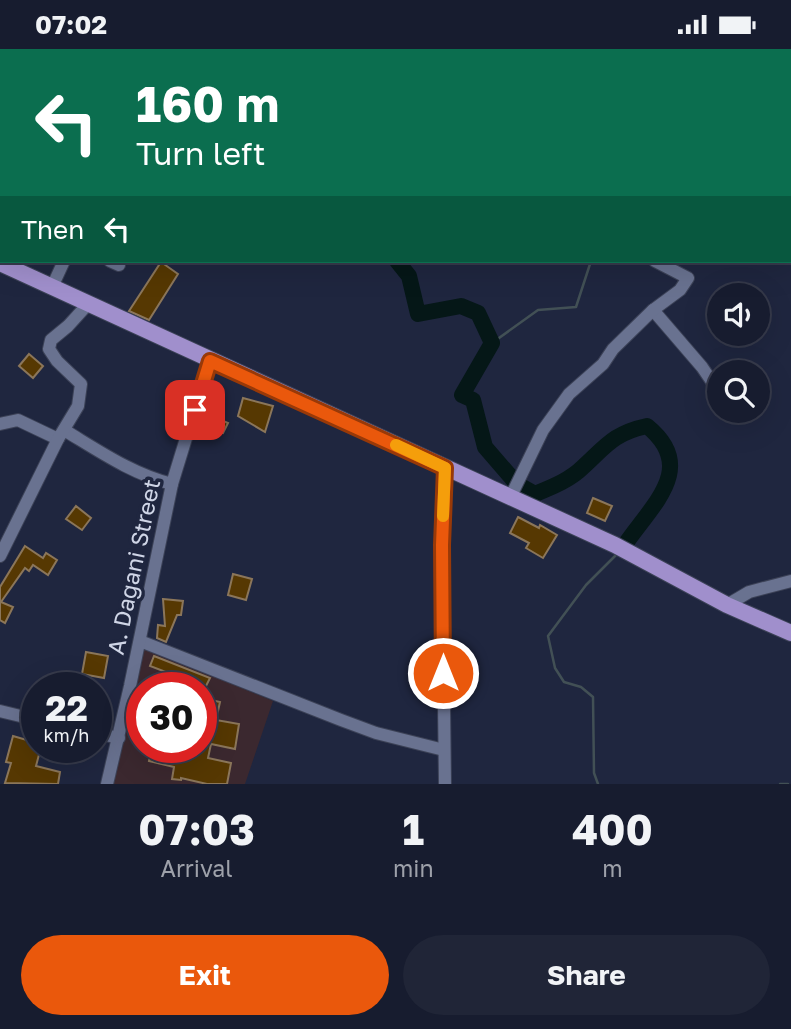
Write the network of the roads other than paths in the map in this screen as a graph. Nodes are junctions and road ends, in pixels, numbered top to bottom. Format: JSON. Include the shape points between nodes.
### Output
{"nodes":[{"id":1,"x":63,"y":263,"type":"edge"},
{"id":2,"x":659,"y":263,"type":"edge"},
{"id":3,"x":8,"y":264,"type":"edge"},
{"id":4,"x":52,"y":287,"type":"junction"},
{"id":5,"x":88,"y":304,"type":"junction"},
{"id":6,"x":653,"y":310,"type":"junction"},
{"id":7,"x":210,"y":361,"type":"junction"},
{"id":8,"x":707,"y":374,"type":"edge"},
{"id":9,"x":0,"y":425,"type":"edge"},
{"id":10,"x":61,"y":435,"type":"junction"},
{"id":11,"x":445,"y":468,"type":"junction"},
{"id":12,"x":172,"y":484,"type":"junction"},
{"id":13,"x":513,"y":492,"type":"junction"},
{"id":14,"x":0,"y":556,"type":"edge"},
{"id":15,"x":791,"y":581,"type":"edge"},
{"id":16,"x":727,"y":605,"type":"junction"},
{"id":17,"x":791,"y":633,"type":"edge"},
{"id":18,"x":140,"y":641,"type":"junction"},
{"id":19,"x":0,"y":711,"type":"edge"},
{"id":20,"x":21,"y":716,"type":"edge"},
{"id":21,"x":112,"y":736,"type":"edge"},
{"id":22,"x":119,"y":737,"type":"junction"},
{"id":23,"x":443,"y":750,"type":"junction"},
{"id":24,"x":107,"y":784,"type":"edge"},
{"id":25,"x":445,"y":784,"type":"edge"}],
"edges":[{"from":1,"to":4,"type":"street"},
{"from":2,"to":6,"type":"street","via":[[688,278]]},
{"from":3,"to":4,"type":"main road"},
{"from":4,"to":5,"type":"main road"},
{"from":5,"to":7,"type":"main road"},
{"from":5,"to":10,"type":"street","via":[[51,340],[49,349],[81,384],[78,406]]},
{"from":6,"to":8,"type":"street"},
{"from":6,"to":13,"type":"street","via":[[554,413]]},
{"from":7,"to":11,"type":"main road"},
{"from":7,"to":12,"type":"street","name":"A. Dagani Street"},
{"from":9,"to":10,"type":"street","via":[[18,420]]},
{"from":10,"to":12,"type":"street","via":[[130,470]]},
{"from":10,"to":14,"type":"street"},
{"from":11,"to":13,"type":"main road"},
{"from":11,"to":23,"type":"street"},
{"from":12,"to":18,"type":"street","name":"A. Dagani Street"},
{"from":13,"to":16,"type":"main road"},
{"from":15,"to":16,"type":"street","via":[[749,593]]},
{"from":16,"to":17,"type":"main road"},
{"from":18,"to":22,"type":"street","name":"A. Dagani Street"},
{"from":18,"to":23,"type":"street","via":[[376,733]]},
{"from":19,"to":20,"type":"street"},
{"from":21,"to":22,"type":"street"},
{"from":22,"to":24,"type":"street","name":"A. Dagani Street"},
{"from":23,"to":25,"type":"street"}]}
